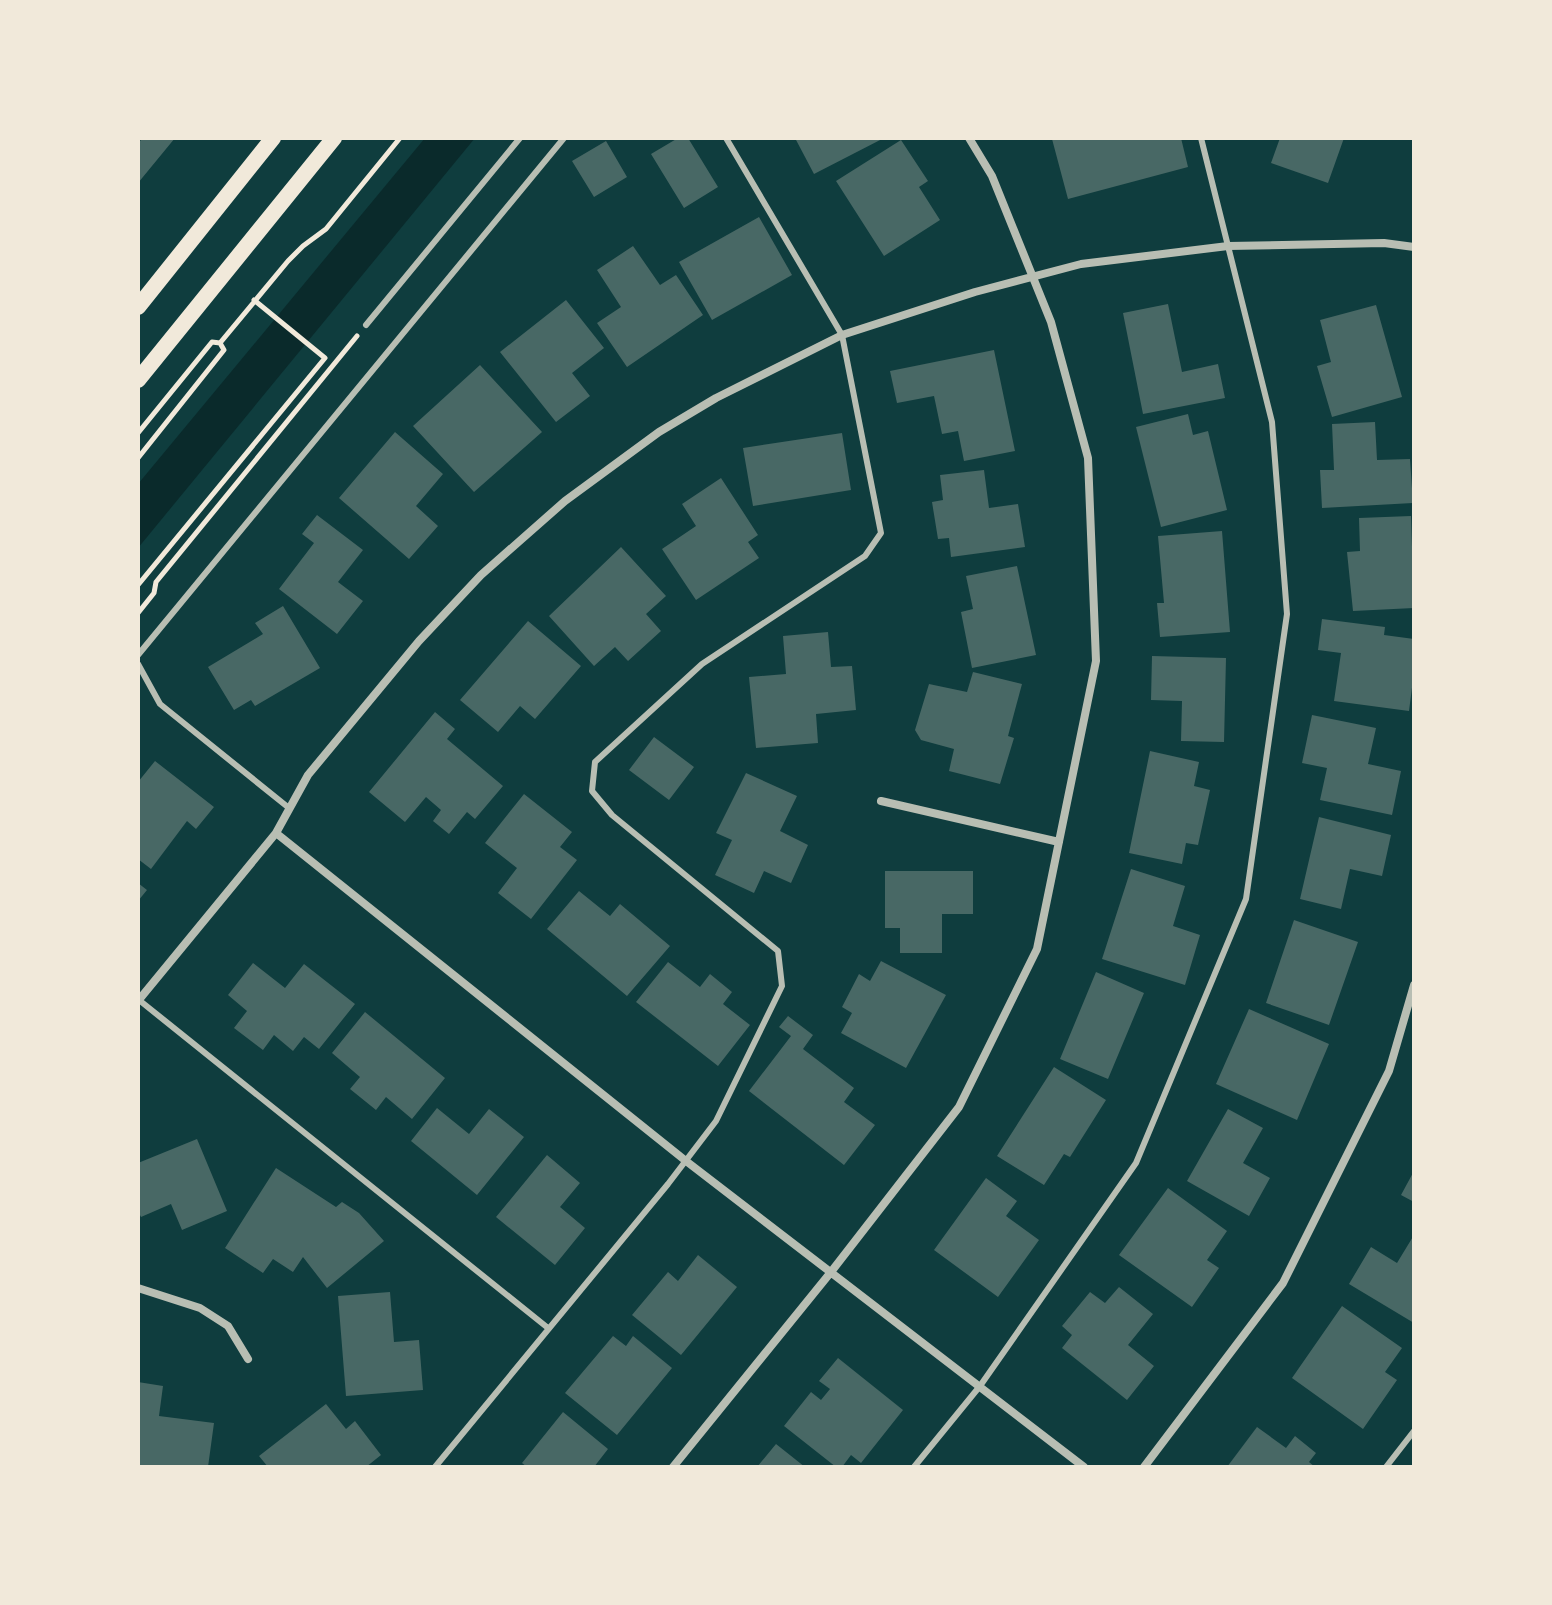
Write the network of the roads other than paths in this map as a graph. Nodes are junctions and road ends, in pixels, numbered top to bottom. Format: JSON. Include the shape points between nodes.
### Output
{"nodes":[{"id":1,"x":273,"y":138,"type":"edge"},
{"id":2,"x":334,"y":138,"type":"edge"},
{"id":3,"x":520,"y":138,"type":"edge"},
{"id":4,"x":564,"y":138,"type":"edge"},
{"id":5,"x":726,"y":138,"type":"edge"},
{"id":6,"x":969,"y":138,"type":"edge"},
{"id":7,"x":1201,"y":138,"type":"edge"},
{"id":8,"x":1228,"y":246,"type":"junction"},
{"id":9,"x":1414,"y":247,"type":"edge"},
{"id":10,"x":1032,"y":276,"type":"junction"},
{"id":11,"x":138,"y":307,"type":"edge"},
{"id":12,"x":366,"y":325,"type":"road end"},
{"id":13,"x":842,"y":335,"type":"junction"},
{"id":14,"x":138,"y":380,"type":"edge"},
{"id":15,"x":138,"y":655,"type":"edge"},
{"id":16,"x":138,"y":664,"type":"edge"},
{"id":17,"x":881,"y":801,"type":"dead end"},
{"id":18,"x":289,"y":808,"type":"junction"},
{"id":19,"x":276,"y":833,"type":"junction"},
{"id":20,"x":1059,"y":842,"type":"junction"},
{"id":21,"x":1414,"y":985,"type":"edge"},
{"id":22,"x":138,"y":1000,"type":"edge"},
{"id":23,"x":686,"y":1161,"type":"junction"},
{"id":24,"x":831,"y":1272,"type":"junction"},
{"id":25,"x":138,"y":1288,"type":"edge"},
{"id":26,"x":548,"y":1328,"type":"junction"},
{"id":27,"x":248,"y":1359,"type":"dead end"},
{"id":28,"x":980,"y":1386,"type":"junction"},
{"id":29,"x":1414,"y":1431,"type":"edge"},
{"id":30,"x":435,"y":1467,"type":"edge"},
{"id":31,"x":673,"y":1467,"type":"edge"},
{"id":32,"x":914,"y":1467,"type":"edge"},
{"id":33,"x":1084,"y":1467,"type":"edge"},
{"id":34,"x":1144,"y":1467,"type":"edge"},
{"id":35,"x":1386,"y":1467,"type":"edge"}],
"edges":[{"from":1,"to":11,"type":"main road"},
{"from":2,"to":14,"type":"main road"},
{"from":3,"to":12,"type":"lane"},
{"from":4,"to":15,"type":"lane"},
{"from":5,"to":13,"type":"lane"},
{"from":6,"to":10,"type":"street","via":[[992,176]]},
{"from":7,"to":8,"type":"lane"},
{"from":8,"to":9,"type":"street"},
{"from":8,"to":10,"type":"street","via":[[1081,264]]},
{"from":8,"to":28,"type":"lane","via":[[1272,422],[1287,614],[1246,899],[1136,1163]]},
{"from":10,"to":13,"type":"street"},
{"from":10,"to":20,"type":"street","via":[[1051,322],[1088,458],[1096,661]]},
{"from":13,"to":18,"type":"street","via":[[659,432],[565,501],[481,575],[419,641],[308,775]]},
{"from":13,"to":23,"type":"lane","via":[[881,533],[865,556],[702,664],[595,762],[592,791],[612,815],[778,951],[782,986],[716,1121]]},
{"from":16,"to":18,"type":"lane","via":[[160,704]]},
{"from":17,"to":20,"type":"street"},
{"from":18,"to":19,"type":"street"},
{"from":19,"to":22,"type":"street"},
{"from":19,"to":23,"type":"street"},
{"from":20,"to":24,"type":"street","via":[[1037,949],[959,1107]]},
{"from":21,"to":34,"type":"street","via":[[1389,1071],[1283,1283]]},
{"from":22,"to":26,"type":"lane"},
{"from":23,"to":24,"type":"street"},
{"from":23,"to":26,"type":"lane"},
{"from":24,"to":28,"type":"street"},
{"from":24,"to":31,"type":"street"},
{"from":25,"to":27,"type":"street","via":[[200,1308],[228,1326]]},
{"from":26,"to":30,"type":"lane"},
{"from":28,"to":32,"type":"lane"},
{"from":28,"to":33,"type":"street"},
{"from":29,"to":35,"type":"lane"}]}
